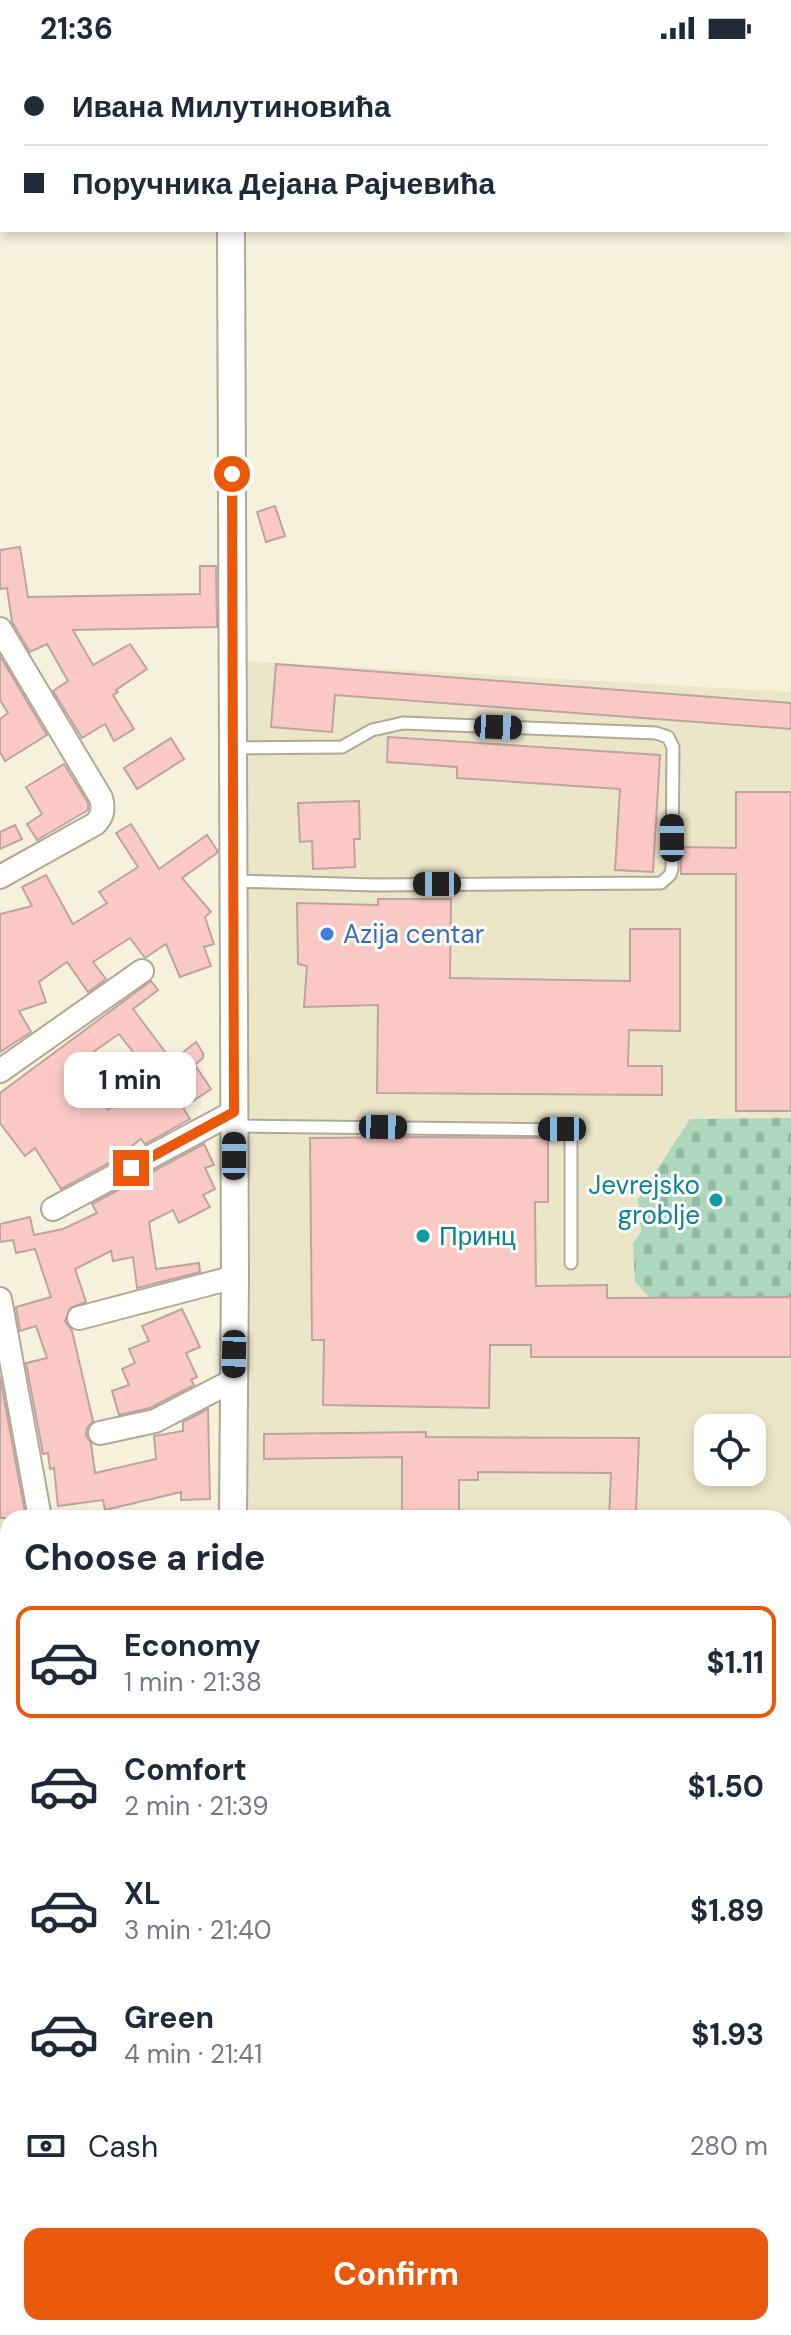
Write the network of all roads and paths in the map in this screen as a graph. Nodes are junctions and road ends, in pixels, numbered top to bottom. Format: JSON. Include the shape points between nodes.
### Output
{"nodes":[{"id":1,"x":231,"y":232,"type":"edge"},
{"id":2,"x":0,"y":629,"type":"edge"},
{"id":3,"x":233,"y":748,"type":"junction"},
{"id":4,"x":0,"y":877,"type":"edge"},
{"id":5,"x":233,"y":881,"type":"junction"},
{"id":6,"x":142,"y":971,"type":"dead end"},
{"id":7,"x":0,"y":1071,"type":"edge"},
{"id":8,"x":234,"y":1119,"type":"junction"},
{"id":9,"x":53,"y":1209,"type":"dead end"},
{"id":10,"x":571,"y":1263,"type":"dead end"},
{"id":11,"x":235,"y":1277,"type":"junction"},
{"id":12,"x":0,"y":1299,"type":"edge"},
{"id":13,"x":79,"y":1318,"type":"dead end"},
{"id":14,"x":234,"y":1380,"type":"junction"},
{"id":15,"x":100,"y":1433,"type":"dead end"},
{"id":16,"x":39,"y":1510,"type":"edge"},
{"id":17,"x":233,"y":1510,"type":"edge"}],
"edges":[{"from":1,"to":3,"type":"street"},
{"from":2,"to":4,"type":"street","via":[[103,805],[95,824]]},
{"from":3,"to":5,"type":"street"},
{"from":3,"to":5,"type":"lane","via":[[342,747],[372,730],[403,723],[656,733],[668,737],[673,747],[672,869],[661,883]]},
{"from":5,"to":8,"type":"street"},
{"from":6,"to":7,"type":"street"},
{"from":8,"to":9,"type":"street"},
{"from":8,"to":10,"type":"lane","via":[[565,1130],[571,1138]]},
{"from":8,"to":11,"type":"street"},
{"from":11,"to":13,"type":"street"},
{"from":11,"to":14,"type":"street"},
{"from":12,"to":16,"type":"street"},
{"from":14,"to":15,"type":"street","via":[[155,1421]]},
{"from":14,"to":17,"type":"street"}]}
